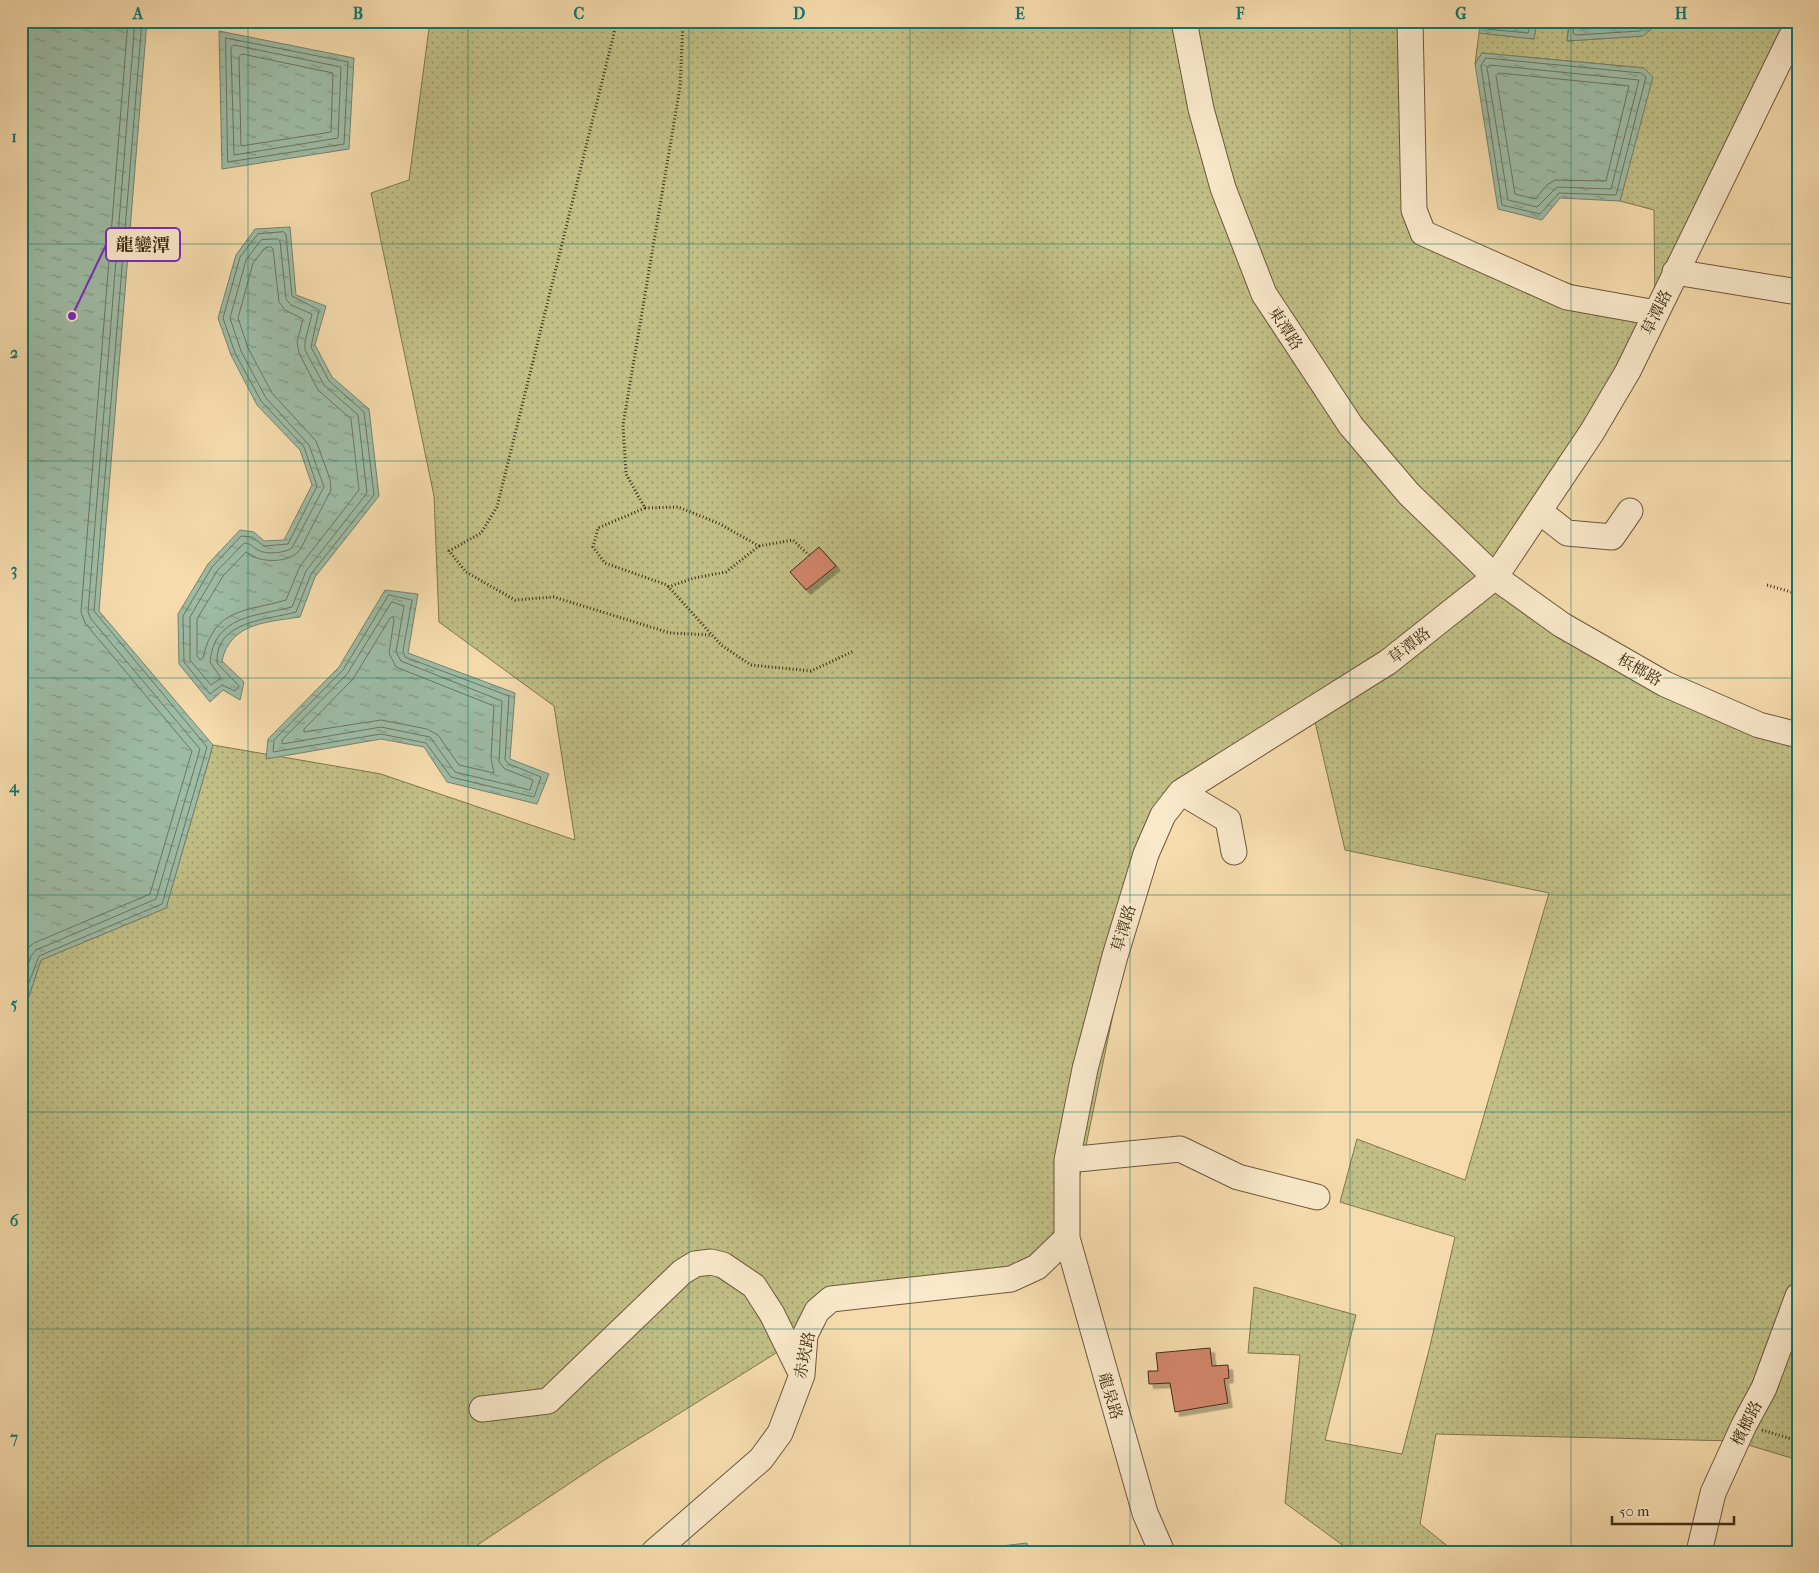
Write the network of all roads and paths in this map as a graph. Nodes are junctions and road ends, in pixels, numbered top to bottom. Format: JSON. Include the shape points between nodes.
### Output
{"nodes":[{"id":1,"x":617,"y":21,"type":"edge"},
{"id":2,"x":683,"y":21,"type":"edge"},
{"id":3,"x":1184,"y":21,"type":"edge"},
{"id":4,"x":1410,"y":21,"type":"edge"},
{"id":5,"x":1798,"y":29,"type":"edge"},
{"id":6,"x":1676,"y":272,"type":"junction"},
{"id":7,"x":1798,"y":292,"type":"edge"},
{"id":8,"x":1656,"y":313,"type":"junction"},
{"id":9,"x":646,"y":508,"type":"junction"},
{"id":10,"x":1539,"y":511,"type":"junction"},
{"id":11,"x":1630,"y":511,"type":"dead end"},
{"id":12,"x":759,"y":546,"type":"junction"},
{"id":13,"x":809,"y":556,"type":"dead end"},
{"id":14,"x":1495,"y":577,"type":"junction"},
{"id":15,"x":1767,"y":585,"type":"dead end"},
{"id":16,"x":668,"y":587,"type":"junction"},
{"id":17,"x":1798,"y":594,"type":"edge"},
{"id":18,"x":712,"y":634,"type":"junction"},
{"id":19,"x":854,"y":651,"type":"dead end"},
{"id":20,"x":1798,"y":735,"type":"edge"},
{"id":21,"x":1181,"y":792,"type":"junction"},
{"id":22,"x":1234,"y":852,"type":"dead end"},
{"id":23,"x":1067,"y":1160,"type":"junction"},
{"id":24,"x":1317,"y":1196,"type":"dead end"},
{"id":25,"x":1067,"y":1238,"type":"junction"},
{"id":26,"x":1798,"y":1296,"type":"edge"},
{"id":27,"x":802,"y":1375,"type":"junction"},
{"id":28,"x":482,"y":1409,"type":"dead end"},
{"id":29,"x":1744,"y":1424,"type":"junction"},
{"id":30,"x":1798,"y":1441,"type":"edge"},
{"id":31,"x":654,"y":1552,"type":"edge"},
{"id":32,"x":1162,"y":1552,"type":"edge"},
{"id":33,"x":1699,"y":1552,"type":"edge"}],
"edges":[{"from":1,"to":18,"type":"path","via":[[497,507],[481,533],[449,551],[466,572],[515,600],[554,597],[670,633]]},
{"from":2,"to":9,"type":"path","via":[[680,87],[622,425],[626,474]]},
{"from":3,"to":14,"type":"street","name":"東潭路","via":[[1201,109],[1223,188],[1264,294],[1351,426],[1409,494]]},
{"from":4,"to":8,"type":"street","via":[[1414,210],[1423,233],[1567,297]]},
{"from":5,"to":6,"type":"street","name":"草潭路","via":[[1791,37]]},
{"from":6,"to":7,"type":"street"},
{"from":6,"to":8,"type":"street","name":"草潭路"},
{"from":8,"to":10,"type":"street","name":"草潭路","via":[[1628,371],[1592,432]]},
{"from":9,"to":12,"type":"path","via":[[678,507],[718,523]]},
{"from":9,"to":16,"type":"path","via":[[598,528],[593,547],[605,563]]},
{"from":10,"to":11,"type":"street","via":[[1567,533],[1612,537]]},
{"from":10,"to":14,"type":"street","name":"草潭路"},
{"from":12,"to":13,"type":"path","via":[[793,540]]},
{"from":12,"to":16,"type":"path","via":[[726,572]]},
{"from":14,"to":20,"type":"street","name":"梹榔路","via":[[1562,625],[1665,684],[1759,725]]},
{"from":14,"to":21,"type":"street","name":"草潭路","via":[[1388,662]]},
{"from":15,"to":17,"type":"path"},
{"from":16,"to":18,"type":"path"},
{"from":18,"to":19,"type":"path","via":[[721,645],[751,665],[811,670]]},
{"from":21,"to":22,"type":"street","via":[[1228,820]]},
{"from":21,"to":23,"type":"street","name":"草潭路","via":[[1163,815],[1143,863],[1085,1069]]},
{"from":23,"to":24,"type":"street","via":[[1180,1149],[1238,1177]]},
{"from":23,"to":25,"type":"street","name":"草潭路"},
{"from":25,"to":27,"type":"street","name":"赤崁路","via":[[1037,1267],[1012,1280],[831,1299],[817,1311],[805,1335]]},
{"from":25,"to":32,"type":"street","name":"龍泉路","via":[[1145,1513]]},
{"from":26,"to":29,"type":"street","name":"檳榔路","via":[[1764,1388]]},
{"from":27,"to":28,"type":"street","via":[[772,1314],[754,1286],[723,1265],[711,1262],[695,1264],[682,1272],[548,1401]]},
{"from":27,"to":31,"type":"street","name":"赤崁路","via":[[780,1432],[762,1459]]},
{"from":29,"to":30,"type":"path"},
{"from":29,"to":33,"type":"street","name":"檳榔路","via":[[1713,1493]]}]}
